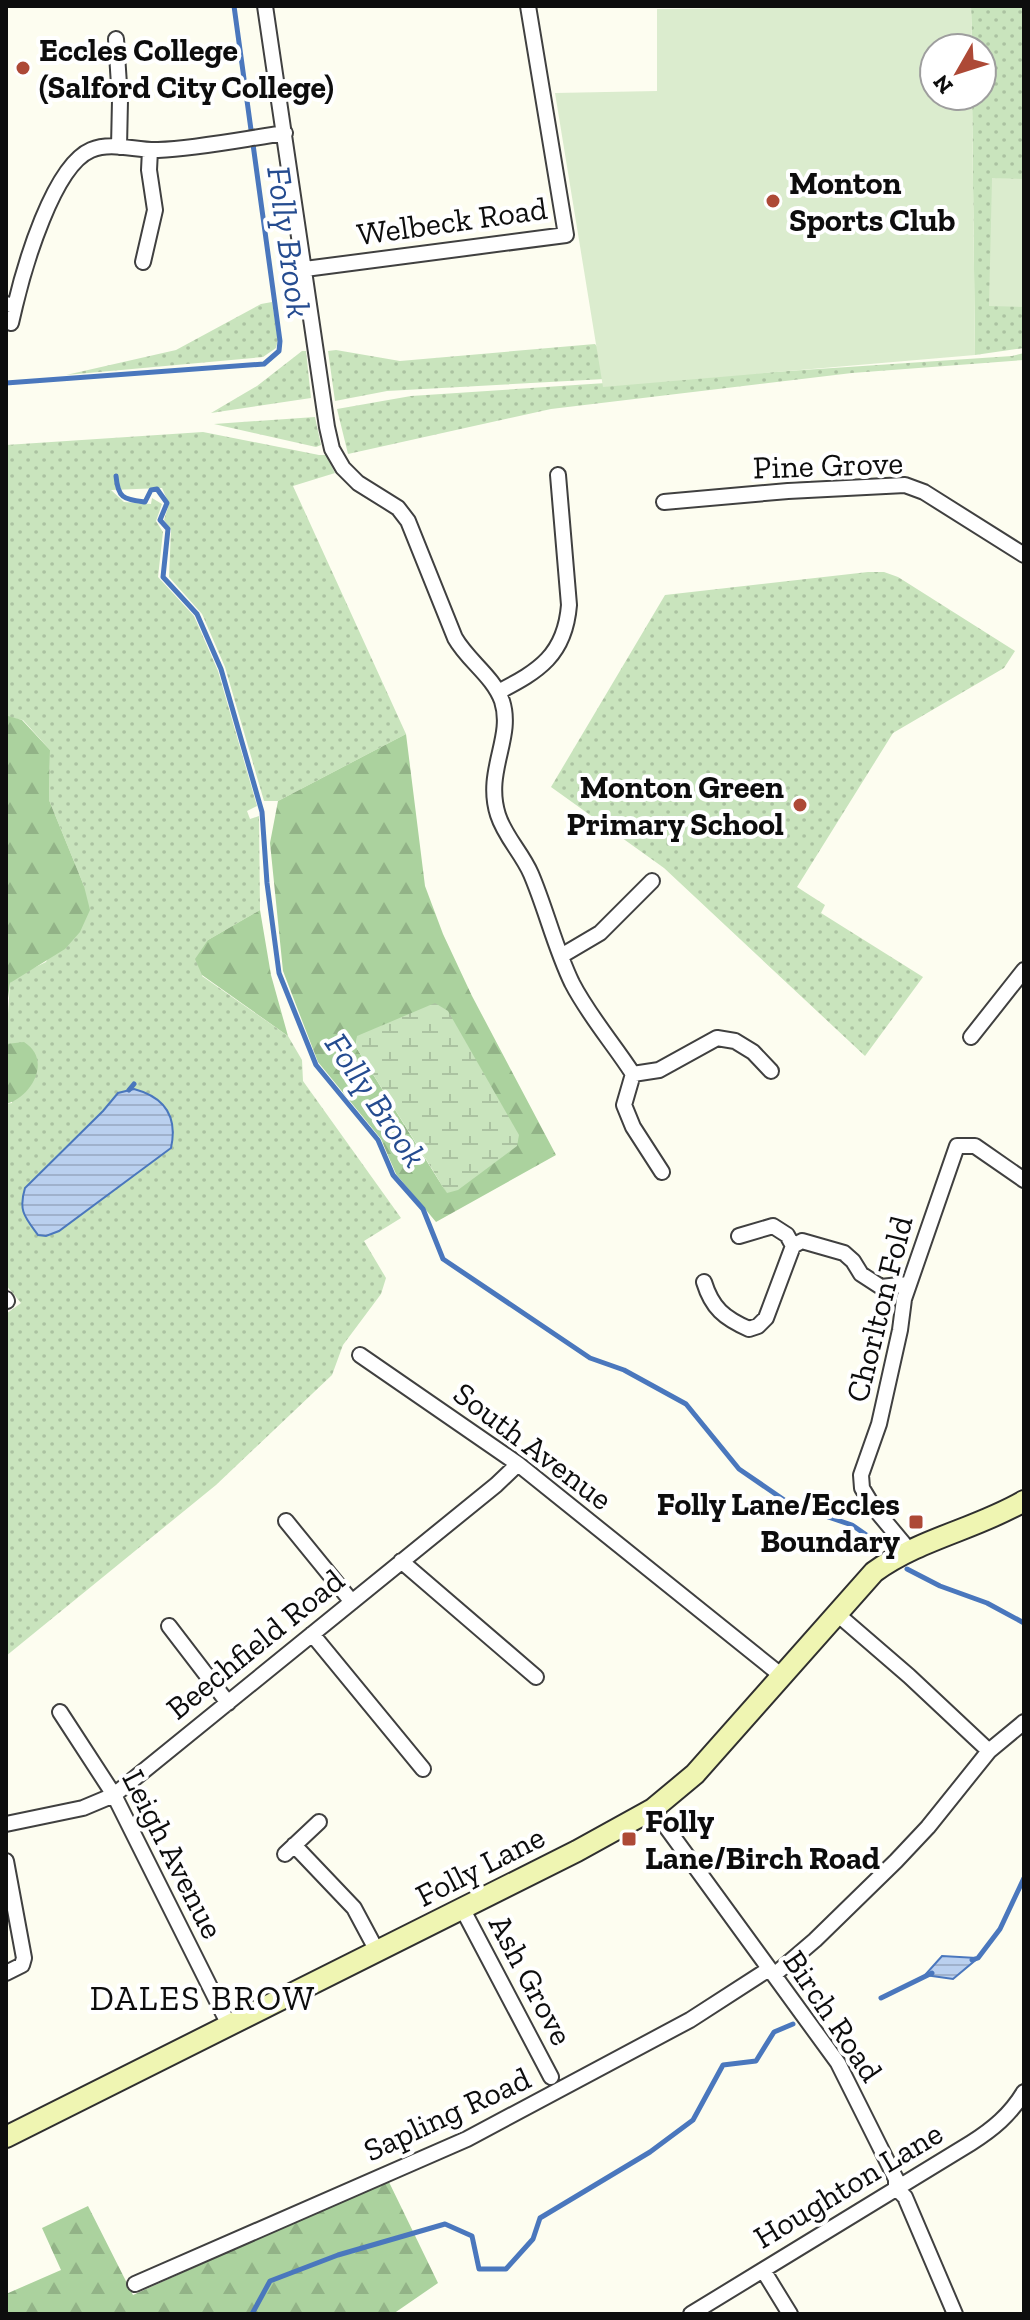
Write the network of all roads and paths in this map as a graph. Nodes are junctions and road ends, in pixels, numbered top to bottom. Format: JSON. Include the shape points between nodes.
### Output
{"nodes":[{"id":1,"x":265,"y":6,"type":"edge"},
{"id":2,"x":528,"y":6,"type":"edge"},
{"id":3,"x":116,"y":39,"type":"dead end"},
{"id":4,"x":285,"y":133,"type":"junction"},
{"id":5,"x":119,"y":147,"type":"junction"},
{"id":6,"x":150,"y":150,"type":"junction"},
{"id":7,"x":143,"y":262,"type":"dead end"},
{"id":8,"x":305,"y":269,"type":"junction"},
{"id":9,"x":10,"y":305,"type":"edge"},
{"id":10,"x":11,"y":323,"type":"dead end"},
{"id":11,"x":558,"y":475,"type":"dead end"},
{"id":12,"x":664,"y":502,"type":"dead end"},
{"id":13,"x":1024,"y":555,"type":"edge"},
{"id":14,"x":498,"y":692,"type":"junction"},
{"id":15,"x":652,"y":881,"type":"dead end"},
{"id":16,"x":561,"y":956,"type":"junction"},
{"id":17,"x":1024,"y":970,"type":"edge"},
{"id":18,"x":971,"y":1037,"type":"dead end"},
{"id":19,"x":771,"y":1071,"type":"dead end"},
{"id":20,"x":633,"y":1074,"type":"junction"},
{"id":21,"x":662,"y":1172,"type":"dead end"},
{"id":22,"x":1024,"y":1180,"type":"edge"},
{"id":23,"x":739,"y":1236,"type":"dead end"},
{"id":24,"x":793,"y":1246,"type":"junction"},
{"id":25,"x":704,"y":1282,"type":"dead end"},
{"id":26,"x":908,"y":1284,"type":"junction"},
{"id":27,"x":360,"y":1355,"type":"dead end"},
{"id":28,"x":518,"y":1464,"type":"junction"},
{"id":29,"x":1024,"y":1501,"type":"edge"},
{"id":30,"x":286,"y":1521,"type":"dead end"},
{"id":31,"x":909,"y":1550,"type":"junction"},
{"id":32,"x":401,"y":1561,"type":"junction"},
{"id":33,"x":352,"y":1602,"type":"junction"},
{"id":34,"x":836,"y":1613,"type":"junction"},
{"id":35,"x":169,"y":1626,"type":"dead end"},
{"id":36,"x":312,"y":1634,"type":"junction"},
{"id":37,"x":782,"y":1676,"type":"junction"},
{"id":38,"x":536,"y":1677,"type":"dead end"},
{"id":39,"x":228,"y":1703,"type":"junction"},
{"id":40,"x":60,"y":1712,"type":"dead end"},
{"id":41,"x":1024,"y":1722,"type":"edge"},
{"id":42,"x":989,"y":1751,"type":"junction"},
{"id":43,"x":423,"y":1769,"type":"dead end"},
{"id":44,"x":114,"y":1795,"type":"junction"},
{"id":45,"x":653,"y":1809,"type":"junction"},
{"id":46,"x":319,"y":1822,"type":"dead end"},
{"id":47,"x":6,"y":1824,"type":"edge"},
{"id":48,"x":6,"y":1861,"type":"edge"},
{"id":49,"x":462,"y":1908,"type":"junction"},
{"id":50,"x":377,"y":1951,"type":"junction"},
{"id":51,"x":772,"y":1972,"type":"junction"},
{"id":52,"x":6,"y":1973,"type":"edge"},
{"id":53,"x":229,"y":2025,"type":"junction"},
{"id":54,"x":551,"y":2077,"type":"dead end"},
{"id":55,"x":1024,"y":2092,"type":"edge"},
{"id":56,"x":1019,"y":2111,"type":"edge"},
{"id":57,"x":6,"y":2137,"type":"edge"},
{"id":58,"x":896,"y":2188,"type":"junction"},
{"id":59,"x":763,"y":2270,"type":"junction"},
{"id":60,"x":135,"y":2284,"type":"dead end"},
{"id":61,"x":691,"y":2314,"type":"edge"},
{"id":62,"x":790,"y":2314,"type":"edge"},
{"id":63,"x":955,"y":2314,"type":"edge"}],
"edges":[{"from":1,"to":4,"type":"street"},
{"from":2,"to":8,"type":"street","name":"Welbeck Road","via":[[566,235]]},
{"from":3,"to":5,"type":"street"},
{"from":4,"to":6,"type":"street"},
{"from":4,"to":8,"type":"street"},
{"from":5,"to":6,"type":"street"},
{"from":5,"to":9,"type":"street","via":[[89,150],[68,172],[36,234]]},
{"from":6,"to":7,"type":"street","via":[[155,210]]},
{"from":8,"to":14,"type":"street","via":[[332,449],[350,475],[392,503],[408,521],[455,638]]},
{"from":9,"to":10,"type":"street"},
{"from":11,"to":14,"type":"street","via":[[567,625],[546,663]]},
{"from":12,"to":13,"type":"street","name":"Pine Grove","via":[[905,485]]},
{"from":14,"to":16,"type":"street","via":[[505,726],[494,778],[495,804],[506,834],[530,871]]},
{"from":15,"to":16,"type":"street","via":[[600,933]]},
{"from":16,"to":20,"type":"street","via":[[582,1000]]},
{"from":17,"to":18,"type":"street"},
{"from":19,"to":20,"type":"street","via":[[735,1041],[717,1038],[659,1070]]},
{"from":20,"to":21,"type":"street","via":[[624,1105]]},
{"from":22,"to":26,"type":"street","name":"Chorlton Fold","via":[[975,1146],[957,1146]]},
{"from":23,"to":24,"type":"street","via":[[773,1226]]},
{"from":24,"to":25,"type":"street","via":[[766,1318],[758,1326],[749,1329],[718,1312]]},
{"from":24,"to":26,"type":"street","via":[[802,1241],[844,1253],[881,1287]]},
{"from":26,"to":31,"type":"street","name":"Chorlton Fold","via":[[879,1424],[861,1475],[874,1508]]},
{"from":27,"to":28,"type":"street","name":"South Avenue"},
{"from":28,"to":32,"type":"street","name":"Beechfield Road"},
{"from":28,"to":37,"type":"street","name":"South Avenue"},
{"from":29,"to":31,"type":"main road","name":"Folly Lane"},
{"from":30,"to":33,"type":"street"},
{"from":31,"to":34,"type":"main road","name":"Folly Lane","via":[[874,1572]]},
{"from":32,"to":33,"type":"street","name":"Beechfield Road"},
{"from":32,"to":38,"type":"street"},
{"from":33,"to":36,"type":"street","name":"Beechfield Road"},
{"from":34,"to":37,"type":"main road","name":"Folly Lane"},
{"from":34,"to":42,"type":"street"},
{"from":35,"to":39,"type":"street"},
{"from":36,"to":39,"type":"street","name":"Beechfield Road"},
{"from":36,"to":43,"type":"street"},
{"from":37,"to":45,"type":"main road","name":"Folly Lane","via":[[695,1774]]},
{"from":39,"to":44,"type":"street","name":"Beechfield Road"},
{"from":40,"to":44,"type":"street","name":"Leigh Avenue"},
{"from":41,"to":42,"type":"street","name":"Sapling Road"},
{"from":42,"to":51,"type":"street","name":"Sapling Road","via":[[907,1850],[815,1940]]},
{"from":44,"to":47,"type":"street","name":"Beechfield Road","via":[[83,1808]]},
{"from":44,"to":53,"type":"street","name":"Leigh Avenue"},
{"from":45,"to":49,"type":"main road","name":"Folly Lane"},
{"from":45,"to":51,"type":"street","name":"Birch Road"},
{"from":46,"to":50,"type":"street","via":[[290,1850],[354,1908]]},
{"from":48,"to":52,"type":"street","via":[[24,1958],[22,1965]]},
{"from":49,"to":50,"type":"main road","name":"Folly Lane"},
{"from":49,"to":54,"type":"street","name":"Ash Grove"},
{"from":50,"to":53,"type":"main road","name":"Folly Lane"},
{"from":51,"to":58,"type":"street","name":"Birch Road","via":[[838,2063]]},
{"from":51,"to":60,"type":"street","name":"Sapling Road","via":[[467,2139]]},
{"from":53,"to":57,"type":"main road","name":"Folly Lane"},
{"from":55,"to":56,"type":"street","name":"Houghton Lane"},
{"from":56,"to":58,"type":"street","name":"Houghton Lane"},
{"from":58,"to":59,"type":"street","name":"Houghton Lane"},
{"from":58,"to":63,"type":"street","name":"Birch Road","via":[[905,2197]]},
{"from":59,"to":61,"type":"street","name":"Houghton Lane"},
{"from":59,"to":62,"type":"street"}]}
